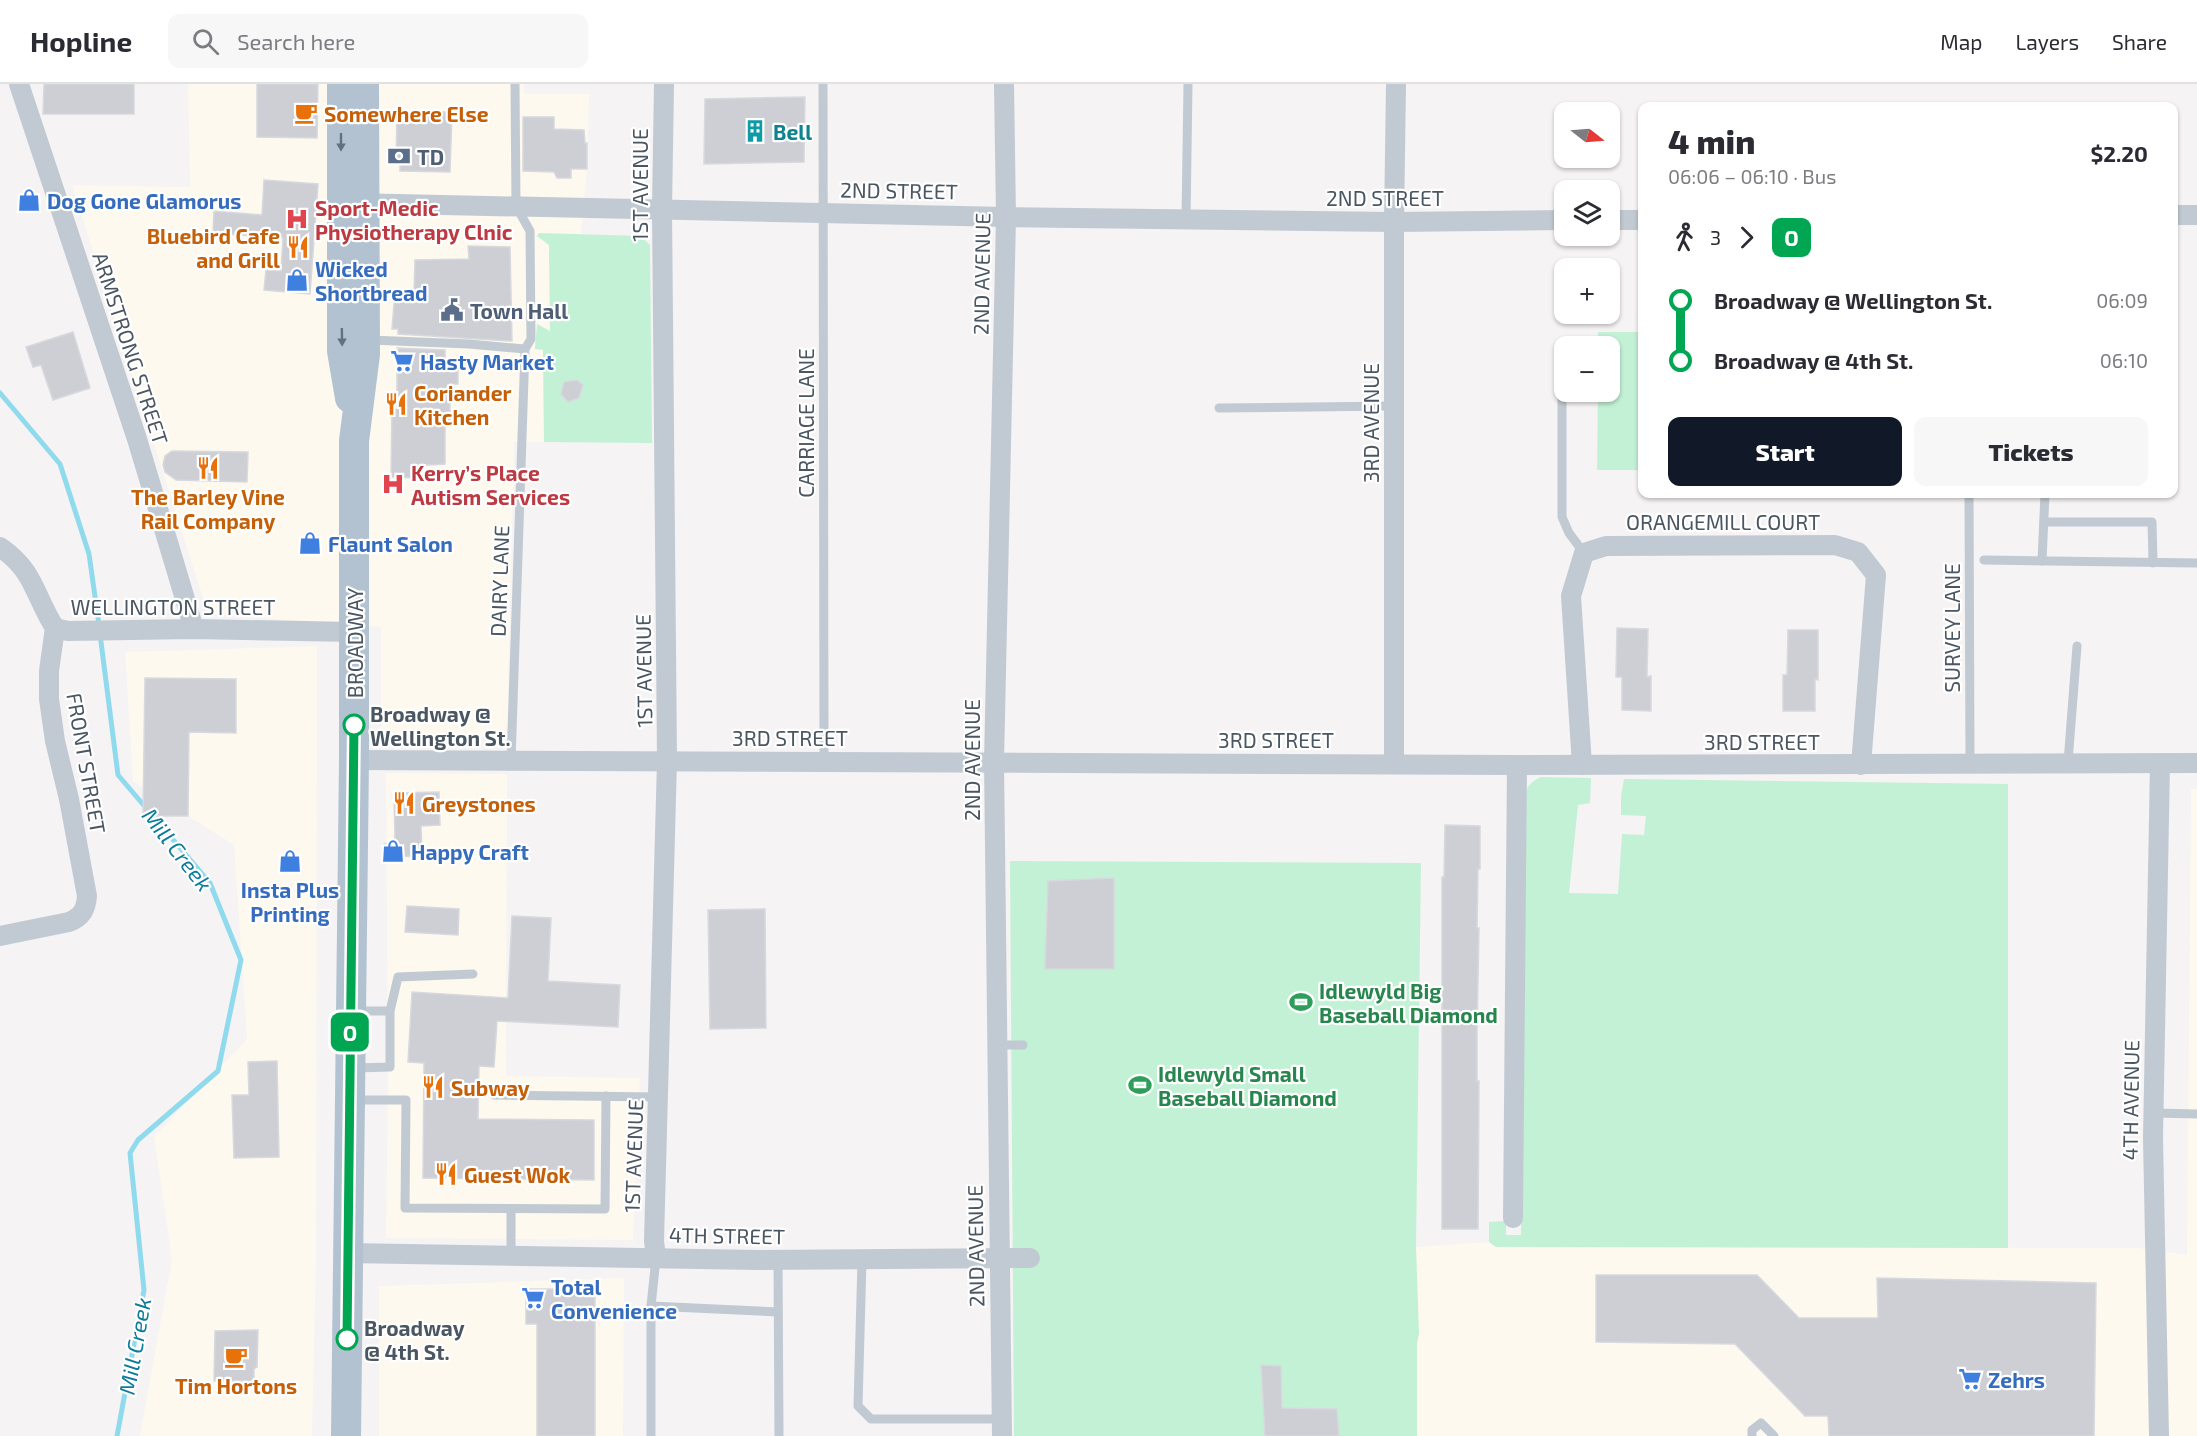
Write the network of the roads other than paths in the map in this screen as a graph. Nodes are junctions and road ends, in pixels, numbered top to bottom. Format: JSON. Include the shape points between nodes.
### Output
{"nodes":[{"id":1,"x":20,"y":84,"type":"edge"},
{"id":2,"x":342,"y":84,"type":"edge"},
{"id":3,"x":364,"y":84,"type":"edge"},
{"id":4,"x":515,"y":84,"type":"edge"},
{"id":5,"x":664,"y":84,"type":"edge"},
{"id":6,"x":823,"y":84,"type":"edge"},
{"id":7,"x":1004,"y":84,"type":"edge"},
{"id":8,"x":1188,"y":84,"type":"edge"},
{"id":9,"x":1396,"y":84,"type":"edge"},
{"id":10,"x":352,"y":203,"type":"junction"},
{"id":11,"x":516,"y":206,"type":"junction"},
{"id":12,"x":662,"y":209,"type":"junction"},
{"id":13,"x":823,"y":213,"type":"junction"},
{"id":14,"x":2178,"y":215,"type":"edge"},
{"id":15,"x":2197,"y":215,"type":"edge"},
{"id":16,"x":1006,"y":217,"type":"junction"},
{"id":17,"x":1186,"y":219,"type":"junction"},
{"id":18,"x":1554,"y":220,"type":"edge"},
{"id":19,"x":1620,"y":220,"type":"edge"},
{"id":20,"x":1638,"y":220,"type":"edge"},
{"id":21,"x":1394,"y":222,"type":"junction"},
{"id":22,"x":365,"y":340,"type":"junction"},
{"id":23,"x":525,"y":349,"type":"junction"},
{"id":24,"x":1562,"y":402,"type":"edge"},
{"id":25,"x":1394,"y":406,"type":"junction"},
{"id":26,"x":1219,"y":408,"type":"dead end"},
{"id":27,"x":355,"y":426,"type":"junction"},
{"id":28,"x":1969,"y":498,"type":"edge"},
{"id":29,"x":2045,"y":498,"type":"edge"},
{"id":30,"x":2044,"y":522,"type":"junction"},
{"id":31,"x":0,"y":547,"type":"edge"},
{"id":32,"x":1584,"y":553,"type":"junction"},
{"id":33,"x":1984,"y":560,"type":"dead end"},
{"id":34,"x":2042,"y":561,"type":"junction"},
{"id":35,"x":2153,"y":563,"type":"junction"},
{"id":36,"x":2197,"y":563,"type":"edge"},
{"id":37,"x":55,"y":628,"type":"junction"},
{"id":38,"x":194,"y":629,"type":"junction"},
{"id":39,"x":354,"y":632,"type":"junction"},
{"id":40,"x":2077,"y":646,"type":"dead end"},
{"id":41,"x":354,"y":760,"type":"junction"},
{"id":42,"x":667,"y":760,"type":"junction"},
{"id":43,"x":511,"y":761,"type":"junction"},
{"id":44,"x":824,"y":761,"type":"junction"},
{"id":45,"x":994,"y":762,"type":"junction"},
{"id":46,"x":1970,"y":762,"type":"junction"},
{"id":47,"x":2068,"y":762,"type":"junction"},
{"id":48,"x":1394,"y":763,"type":"junction"},
{"id":49,"x":2197,"y":763,"type":"edge"},
{"id":50,"x":2160,"y":764,"type":"junction"},
{"id":51,"x":1517,"y":765,"type":"junction"},
{"id":52,"x":1582,"y":765,"type":"junction"},
{"id":53,"x":1861,"y":765,"type":"junction"},
{"id":54,"x":0,"y":936,"type":"edge"},
{"id":55,"x":473,"y":974,"type":"dead end"},
{"id":56,"x":351,"y":1011,"type":"junction"},
{"id":57,"x":390,"y":1011,"type":"junction"},
{"id":58,"x":997,"y":1045,"type":"junction"},
{"id":59,"x":1023,"y":1045,"type":"dead end"},
{"id":60,"x":350,"y":1068,"type":"junction"},
{"id":61,"x":494,"y":1095,"type":"dead end"},
{"id":62,"x":606,"y":1096,"type":"junction"},
{"id":63,"x":658,"y":1097,"type":"junction"},
{"id":64,"x":350,"y":1100,"type":"junction"},
{"id":65,"x":2154,"y":1113,"type":"junction"},
{"id":66,"x":2197,"y":1114,"type":"edge"},
{"id":67,"x":511,"y":1209,"type":"junction"},
{"id":68,"x":1513,"y":1218,"type":"dead end"},
{"id":69,"x":347,"y":1253,"type":"junction"},
{"id":70,"x":512,"y":1256,"type":"junction"},
{"id":71,"x":656,"y":1258,"type":"junction"},
{"id":72,"x":1030,"y":1258,"type":"dead end"},
{"id":73,"x":778,"y":1260,"type":"junction"},
{"id":74,"x":862,"y":1260,"type":"junction"},
{"id":75,"x":999,"y":1260,"type":"junction"},
{"id":76,"x":651,"y":1306,"type":"junction"},
{"id":77,"x":778,"y":1312,"type":"junction"},
{"id":78,"x":1002,"y":1427,"type":"edge"},
{"id":79,"x":346,"y":1436,"type":"edge"},
{"id":80,"x":651,"y":1436,"type":"edge"},
{"id":81,"x":779,"y":1436,"type":"edge"},
{"id":82,"x":1752,"y":1436,"type":"edge"},
{"id":83,"x":1774,"y":1436,"type":"edge"},
{"id":84,"x":2159,"y":1436,"type":"edge"}],
"edges":[{"from":1,"to":38,"type":"street","name":"ARMSTRONG STREET","via":[[137,439]]},
{"from":2,"to":10,"type":"main road","name":"BROADWAY","one_way":true},
{"from":3,"to":10,"type":"main road","name":"BROADWAY"},
{"from":4,"to":11,"type":"lane","name":"DAIRY LANE"},
{"from":5,"to":12,"type":"street","name":"1ST AVENUE"},
{"from":6,"to":13,"type":"lane","name":"CARRIAGE LANE"},
{"from":7,"to":16,"type":"street","name":"2ND AVENUE"},
{"from":8,"to":17,"type":"lane"},
{"from":9,"to":21,"type":"street","name":"3RD AVENUE"},
{"from":10,"to":11,"type":"street","name":"2ND STREET"},
{"from":10,"to":22,"type":"main road","name":"BROADWAY"},
{"from":10,"to":27,"type":"main road","name":"BROADWAY","one_way":true,"via":[[342,351]]},
{"from":11,"to":12,"type":"street","name":"2ND STREET"},
{"from":11,"to":23,"type":"lane","name":"DAIRY LANE","via":[[530,231],[531,339]]},
{"from":12,"to":13,"type":"street","name":"2ND STREET"},
{"from":12,"to":42,"type":"street","name":"1ST AVENUE"},
{"from":13,"to":16,"type":"street","name":"2ND STREET"},
{"from":13,"to":44,"type":"lane","name":"CARRIAGE LANE"},
{"from":14,"to":15,"type":"street"},
{"from":16,"to":17,"type":"street","name":"2ND STREET"},
{"from":16,"to":45,"type":"street","name":"2ND AVENUE"},
{"from":17,"to":21,"type":"street","name":"2ND STREET"},
{"from":18,"to":21,"type":"street","name":"2ND STREET"},
{"from":19,"to":20,"type":"street"},
{"from":21,"to":25,"type":"street","name":"3RD AVENUE"},
{"from":22,"to":23,"type":"lane"},
{"from":22,"to":27,"type":"main road","name":"BROADWAY"},
{"from":23,"to":43,"type":"lane","name":"DAIRY LANE"},
{"from":24,"to":32,"type":"lane","via":[[1562,517]]},
{"from":25,"to":26,"type":"lane"},
{"from":25,"to":48,"type":"street","name":"3RD AVENUE"},
{"from":27,"to":39,"type":"main road","name":"BROADWAY"},
{"from":28,"to":46,"type":"lane","name":"SURVEY LANE"},
{"from":29,"to":30,"type":"lane"},
{"from":30,"to":34,"type":"lane"},
{"from":30,"to":35,"type":"lane","via":[[2152,522]]},
{"from":31,"to":37,"type":"street","name":"WELLINGTON STREET","via":[[25,570]]},
{"from":32,"to":52,"type":"street","via":[[1570,596]]},
{"from":32,"to":53,"type":"street","name":"ORANGEMILL COURT","via":[[1606,546],[1835,545],[1858,552],[1876,575]]},
{"from":33,"to":34,"type":"lane"},
{"from":34,"to":35,"type":"lane"},
{"from":35,"to":36,"type":"lane"},
{"from":37,"to":38,"type":"street","name":"WELLINGTON STREET"},
{"from":37,"to":54,"type":"street","name":"FRONT STREET","via":[[49,699],[86,906],[69,922]]},
{"from":38,"to":39,"type":"street","name":"WELLINGTON STREET"},
{"from":39,"to":41,"type":"main road","name":"BROADWAY"},
{"from":40,"to":47,"type":"lane"},
{"from":41,"to":43,"type":"street","name":"3RD STREET"},
{"from":41,"to":56,"type":"main road","name":"BROADWAY"},
{"from":42,"to":43,"type":"street","name":"3RD STREET"},
{"from":42,"to":44,"type":"street","name":"3RD STREET"},
{"from":42,"to":63,"type":"street","name":"1ST AVENUE"},
{"from":44,"to":45,"type":"street","name":"3RD STREET"},
{"from":45,"to":48,"type":"street","name":"3RD STREET"},
{"from":45,"to":58,"type":"street","name":"2ND AVENUE"},
{"from":46,"to":47,"type":"street","name":"3RD STREET"},
{"from":46,"to":53,"type":"street","name":"3RD STREET"},
{"from":47,"to":50,"type":"street","name":"3RD STREET"},
{"from":48,"to":51,"type":"street","name":"3RD STREET"},
{"from":49,"to":50,"type":"street","name":"3RD STREET"},
{"from":50,"to":65,"type":"street","name":"4TH AVENUE"},
{"from":51,"to":52,"type":"street","name":"3RD STREET"},
{"from":51,"to":68,"type":"street"},
{"from":52,"to":53,"type":"street","name":"3RD STREET"},
{"from":55,"to":57,"type":"lane","via":[[398,977]]},
{"from":56,"to":57,"type":"lane"},
{"from":56,"to":60,"type":"main road","name":"BROADWAY"},
{"from":57,"to":60,"type":"lane","via":[[390,1067]]},
{"from":58,"to":59,"type":"lane"},
{"from":58,"to":75,"type":"street","name":"2ND AVENUE"},
{"from":60,"to":64,"type":"main road","name":"BROADWAY"},
{"from":61,"to":62,"type":"lane"},
{"from":62,"to":63,"type":"lane"},
{"from":62,"to":67,"type":"lane","via":[[605,1209]]},
{"from":63,"to":71,"type":"street","name":"1ST AVENUE"},
{"from":64,"to":67,"type":"lane","via":[[406,1100],[405,1208]]},
{"from":64,"to":69,"type":"main road","name":"BROADWAY"},
{"from":65,"to":66,"type":"lane"},
{"from":65,"to":84,"type":"street","name":"4TH AVENUE"},
{"from":67,"to":70,"type":"lane"},
{"from":69,"to":70,"type":"street","name":"4TH STREET"},
{"from":69,"to":79,"type":"main road","name":"BROADWAY"},
{"from":70,"to":71,"type":"street","name":"4TH STREET"},
{"from":71,"to":73,"type":"street","name":"4TH STREET"},
{"from":71,"to":76,"type":"lane"},
{"from":72,"to":75,"type":"street","name":"4TH STREET"},
{"from":73,"to":74,"type":"street","name":"4TH STREET"},
{"from":73,"to":77,"type":"lane"},
{"from":74,"to":75,"type":"street","name":"4TH STREET"},
{"from":74,"to":78,"type":"lane","via":[[858,1406],[871,1419]]},
{"from":75,"to":78,"type":"street","name":"2ND AVENUE"},
{"from":76,"to":77,"type":"lane"},
{"from":76,"to":80,"type":"lane"},
{"from":77,"to":81,"type":"lane"},
{"from":82,"to":83,"type":"lane","via":[[1752,1430],[1761,1424]]}]}
